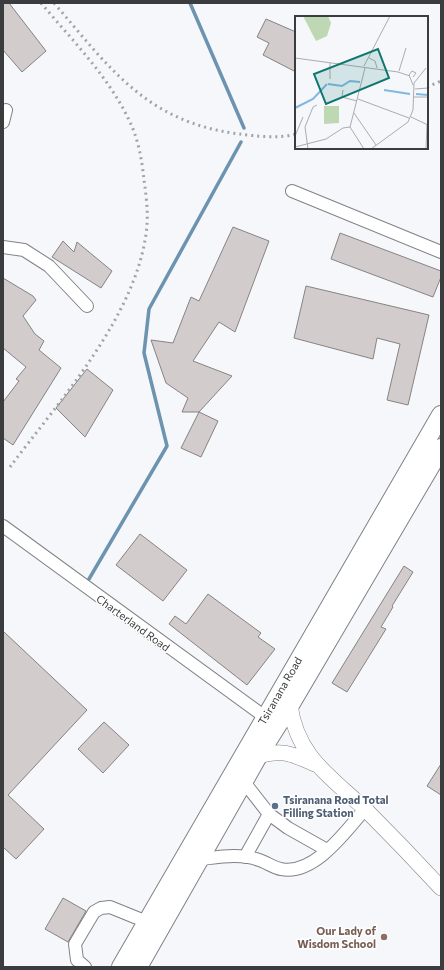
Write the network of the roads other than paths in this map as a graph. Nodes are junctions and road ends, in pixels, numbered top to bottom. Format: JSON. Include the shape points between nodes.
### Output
{"nodes":[{"id":1,"x":292,"y":191,"type":"dead end"},
{"id":2,"x":3,"y":248,"type":"edge"},
{"id":3,"x":441,"y":252,"type":"edge"},
{"id":4,"x":87,"y":306,"type":"dead end"},
{"id":5,"x":441,"y":415,"type":"edge"},
{"id":6,"x":441,"y":448,"type":"edge"},
{"id":7,"x":3,"y":526,"type":"edge"},
{"id":8,"x":290,"y":706,"type":"junction"},
{"id":9,"x":265,"y":717,"type":"junction"},
{"id":10,"x":258,"y":756,"type":"junction"},
{"id":11,"x":315,"y":764,"type":"junction"},
{"id":12,"x":244,"y":782,"type":"junction"},
{"id":13,"x":365,"y":809,"type":"junction"},
{"id":14,"x":270,"y":814,"type":"junction"},
{"id":15,"x":327,"y":850,"type":"junction"},
{"id":16,"x":245,"y":857,"type":"junction"},
{"id":17,"x":201,"y":859,"type":"junction"},
{"id":18,"x":441,"y":888,"type":"edge"},
{"id":19,"x":147,"y":922,"type":"junction"},
{"id":20,"x":85,"y":967,"type":"edge"},
{"id":21,"x":121,"y":967,"type":"edge"},
{"id":22,"x":138,"y":967,"type":"edge"}],
"edges":[{"from":1,"to":3,"type":"street"},
{"from":2,"to":4,"type":"street","via":[[24,250],[49,266]]},
{"from":5,"to":9,"type":"highway","name":"Tsiranana Road"},
{"from":6,"to":8,"type":"highway","name":"Tsiranana Road"},
{"from":7,"to":9,"type":"street","name":"Charterland Road"},
{"from":8,"to":10,"type":"highway","name":"Tsiranana Road"},
{"from":8,"to":11,"type":"main road","via":[[299,739]]},
{"from":9,"to":19,"type":"highway","name":"Tsiranana Road"},
{"from":10,"to":11,"type":"main road","via":[[275,751],[288,753]]},
{"from":10,"to":12,"type":"highway","name":"Tsiranana Road"},
{"from":11,"to":13,"type":"main road"},
{"from":12,"to":14,"type":"street"},
{"from":12,"to":17,"type":"highway","name":"Tsiranana Road"},
{"from":13,"to":15,"type":"street"},
{"from":13,"to":18,"type":"main road"},
{"from":14,"to":15,"type":"street","via":[[288,828]]},
{"from":14,"to":16,"type":"street"},
{"from":15,"to":16,"type":"street","via":[[316,860],[299,869],[281,869],[258,859]]},
{"from":16,"to":17,"type":"street"},
{"from":17,"to":22,"type":"highway","name":"Tsiranana Road"},
{"from":19,"to":20,"type":"street","via":[[110,907],[94,912],[75,944],[77,960]]},
{"from":19,"to":21,"type":"highway","name":"Tsiranana Road"}]}
